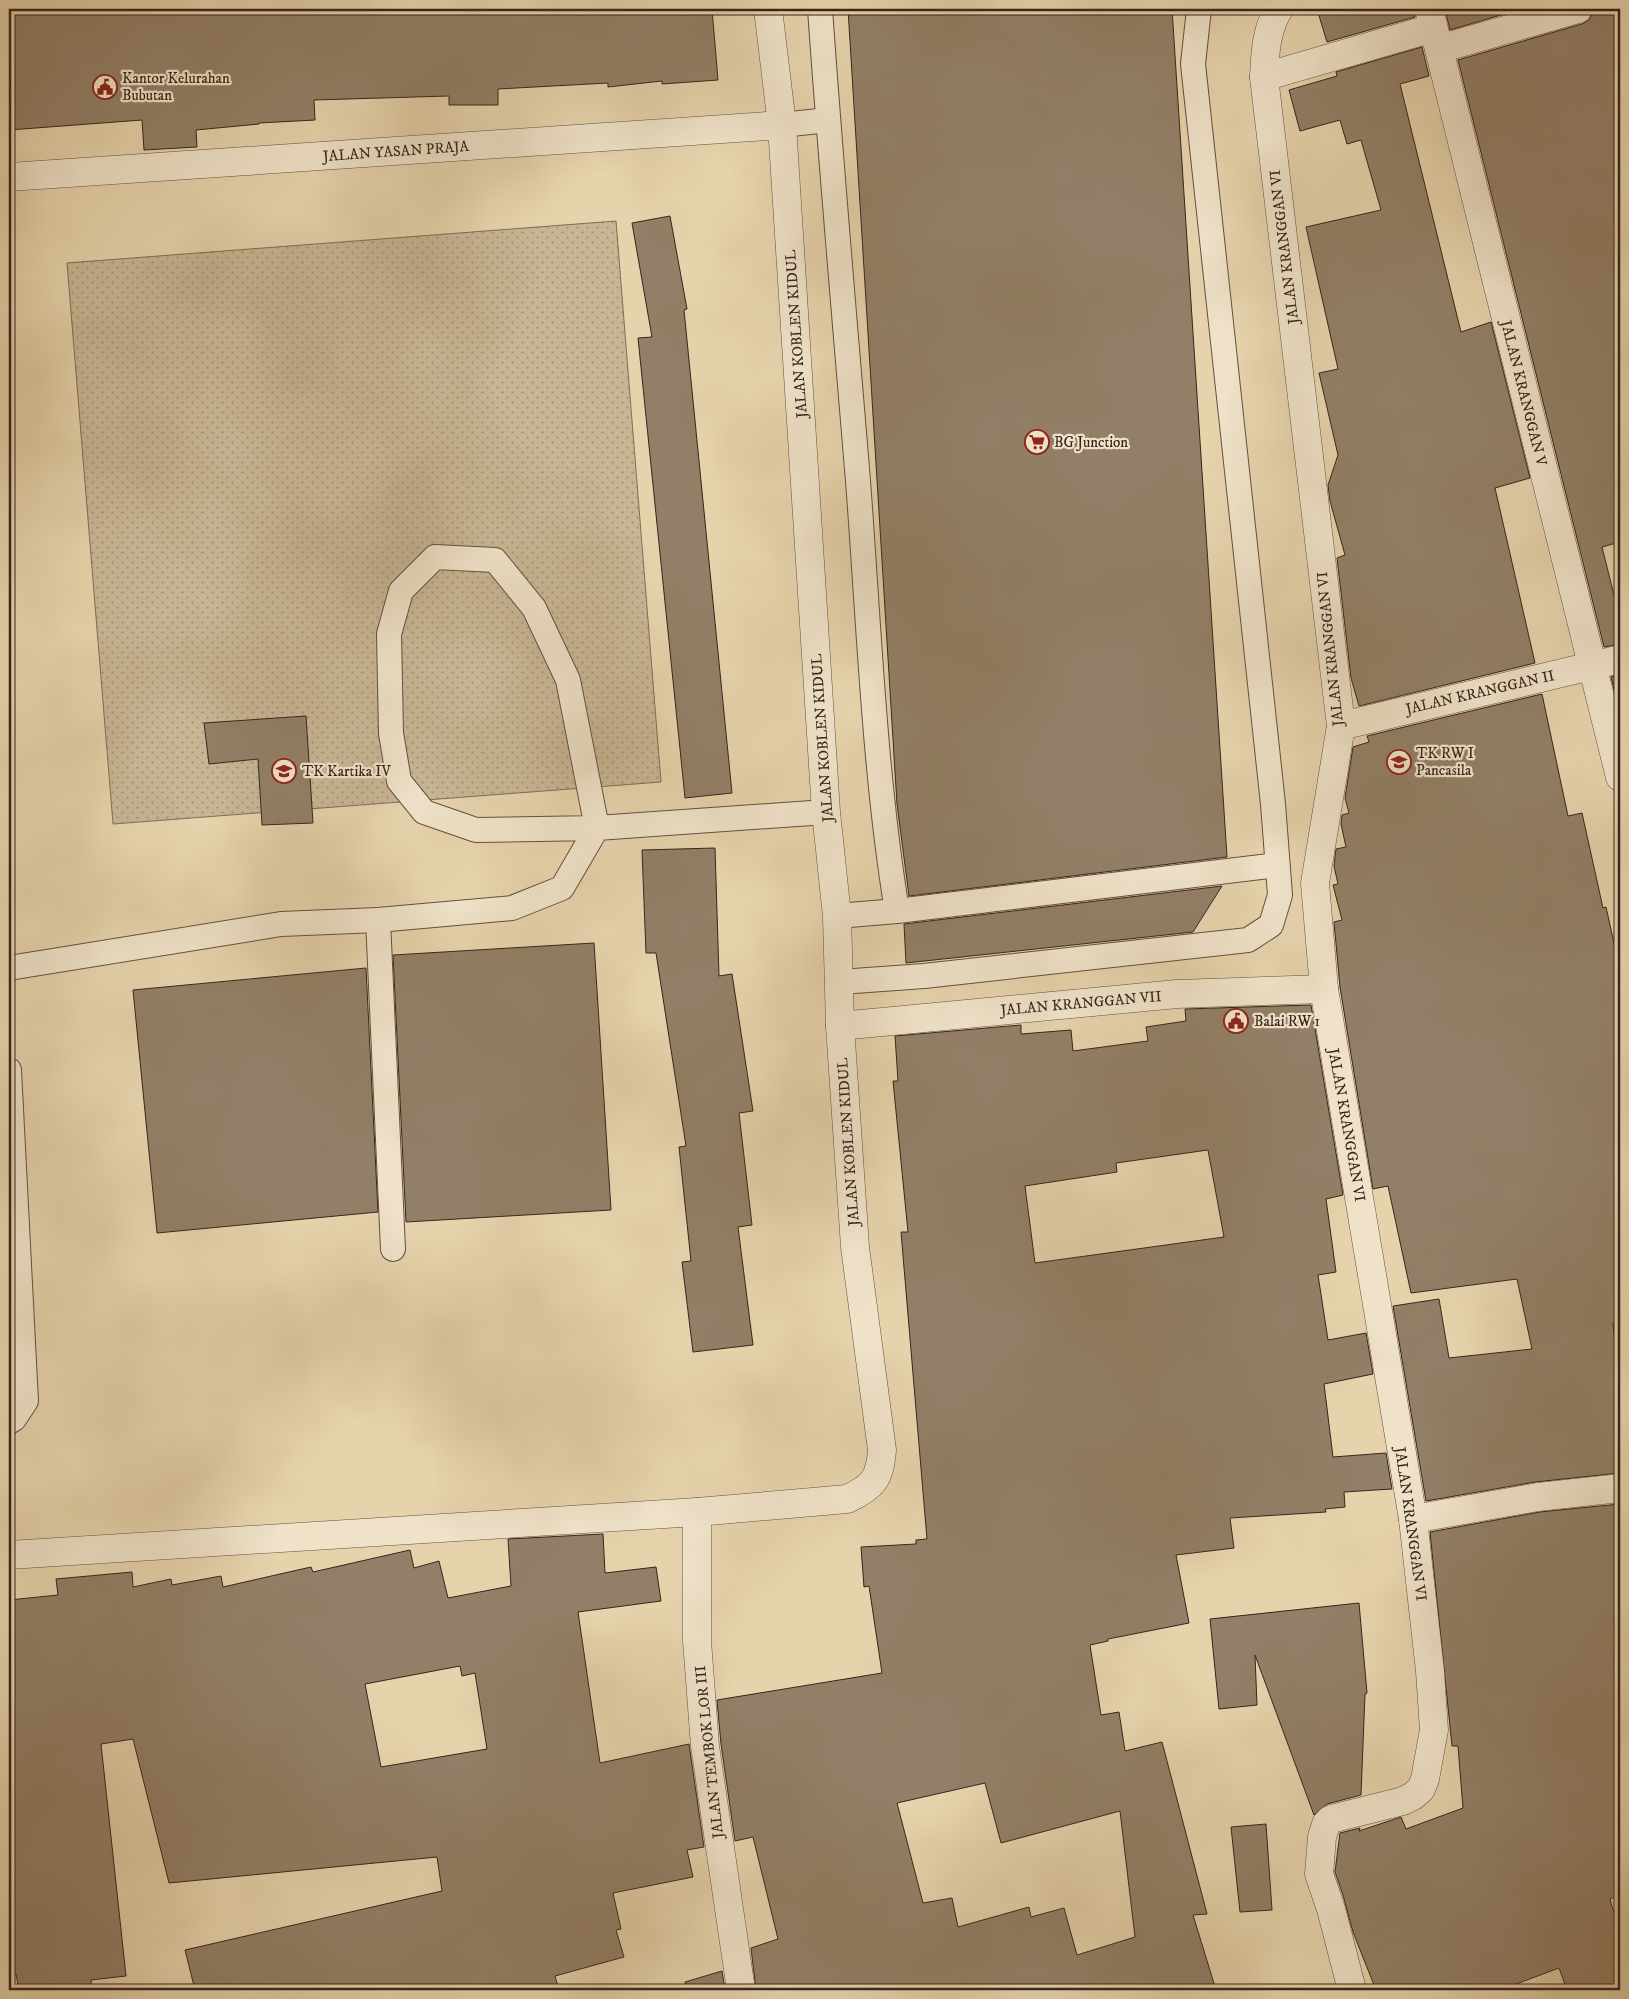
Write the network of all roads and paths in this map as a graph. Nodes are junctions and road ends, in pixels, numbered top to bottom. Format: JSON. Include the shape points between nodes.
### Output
{"nodes":[{"id":1,"x":768,"y":9,"type":"edge"},
{"id":2,"x":820,"y":9,"type":"edge"},
{"id":3,"x":1200,"y":9,"type":"edge"},
{"id":4,"x":1279,"y":9,"type":"edge"},
{"id":5,"x":1578,"y":9,"type":"edge"},
{"id":6,"x":1434,"y":29,"type":"edge"},
{"id":7,"x":1264,"y":77,"type":"junction"},
{"id":8,"x":828,"y":120,"type":"junction"},
{"id":9,"x":782,"y":124,"type":"junction"},
{"id":10,"x":9,"y":178,"type":"edge"},
{"id":11,"x":1620,"y":659,"type":"edge"},
{"id":12,"x":1592,"y":666,"type":"junction"},
{"id":13,"x":1341,"y":726,"type":"junction"},
{"id":14,"x":1620,"y":777,"type":"edge"},
{"id":15,"x":826,"y":812,"type":"junction"},
{"id":16,"x":597,"y":828,"type":"junction"},
{"id":17,"x":1278,"y":865,"type":"junction"},
{"id":18,"x":897,"y":911,"type":"junction"},
{"id":19,"x":836,"y":916,"type":"junction"},
{"id":20,"x":378,"y":920,"type":"junction"},
{"id":21,"x":9,"y":968,"type":"edge"},
{"id":22,"x":840,"y":982,"type":"junction"},
{"id":23,"x":1324,"y":989,"type":"junction"},
{"id":24,"x":840,"y":1026,"type":"junction"},
{"id":25,"x":9,"y":1070,"type":"edge"},
{"id":26,"x":393,"y":1249,"type":"dead end"},
{"id":27,"x":9,"y":1422,"type":"edge"},
{"id":28,"x":1620,"y":1488,"type":"edge"},
{"id":29,"x":697,"y":1512,"type":"junction"},
{"id":30,"x":1413,"y":1519,"type":"junction"},
{"id":31,"x":9,"y":1555,"type":"edge"},
{"id":32,"x":741,"y":1990,"type":"edge"},
{"id":33,"x":1352,"y":1990,"type":"edge"}],
"edges":[{"from":1,"to":9,"type":"street","name":"JALAN KOBLEN KIDUL"},
{"from":2,"to":8,"type":"lane"},
{"from":3,"to":17,"type":"lane","via":[[1193,64]]},
{"from":4,"to":7,"type":"street","name":"JALAN KRANGGAN VI","via":[[1266,46]]},
{"from":5,"to":6,"type":"street"},
{"from":6,"to":7,"type":"street"},
{"from":6,"to":12,"type":"street","name":"JALAN KRANGGAN V"},
{"from":7,"to":13,"type":"street","name":"JALAN KRANGGAN VI"},
{"from":8,"to":9,"type":"lane"},
{"from":8,"to":18,"type":"lane","via":[[868,644],[886,842]]},
{"from":9,"to":10,"type":"street","name":"JALAN YASAN PRAJA"},
{"from":9,"to":15,"type":"street","name":"JALAN KOBLEN KIDUL"},
{"from":11,"to":12,"type":"street","name":"JALAN KRANGGAN II"},
{"from":12,"to":13,"type":"street","name":"JALAN KRANGGAN II"},
{"from":12,"to":14,"type":"street","name":"JALAN KRANGGAN V"},
{"from":13,"to":23,"type":"street","name":"JALAN KRANGGAN VI","via":[[1315,883]]},
{"from":15,"to":16,"type":"lane"},
{"from":15,"to":19,"type":"street","name":"JALAN KOBLEN KIDUL"},
{"from":16,"to":16,"type":"lane","via":[[476,830],[424,812],[400,781],[391,733],[389,634],[401,590],[435,557],[495,560],[534,608],[568,680]]},
{"from":16,"to":20,"type":"lane","via":[[562,888],[512,908]]},
{"from":17,"to":18,"type":"lane"},
{"from":17,"to":22,"type":"lane","via":[[1280,895],[1271,925],[1248,940],[924,976]]},
{"from":18,"to":19,"type":"lane"},
{"from":19,"to":22,"type":"street","name":"JALAN KOBLEN KIDUL"},
{"from":20,"to":21,"type":"lane","via":[[281,924]]},
{"from":20,"to":26,"type":"lane"},
{"from":22,"to":24,"type":"street","name":"JALAN KOBLEN KIDUL"},
{"from":23,"to":24,"type":"street","name":"JALAN KRANGGAN VII","via":[[1177,994]]},
{"from":23,"to":30,"type":"street","name":"JALAN KRANGGAN VI"},
{"from":24,"to":29,"type":"street","name":"JALAN KOBLEN KIDUL","via":[[855,1247],[882,1450],[881,1467],[875,1481],[866,1490],[847,1500]]},
{"from":25,"to":27,"type":"lane","via":[[26,1401]]},
{"from":28,"to":30,"type":"street","via":[[1538,1497]]},
{"from":29,"to":31,"type":"street"},
{"from":29,"to":32,"type":"street","name":"JALAN TEMBOK LOR III","via":[[697,1640],[705,1746]]},
{"from":30,"to":33,"type":"street","name":"JALAN KRANGGAN VI","via":[[1434,1730],[1425,1778],[1421,1789],[1403,1801],[1331,1819],[1322,1837],[1319,1874]]}]}
